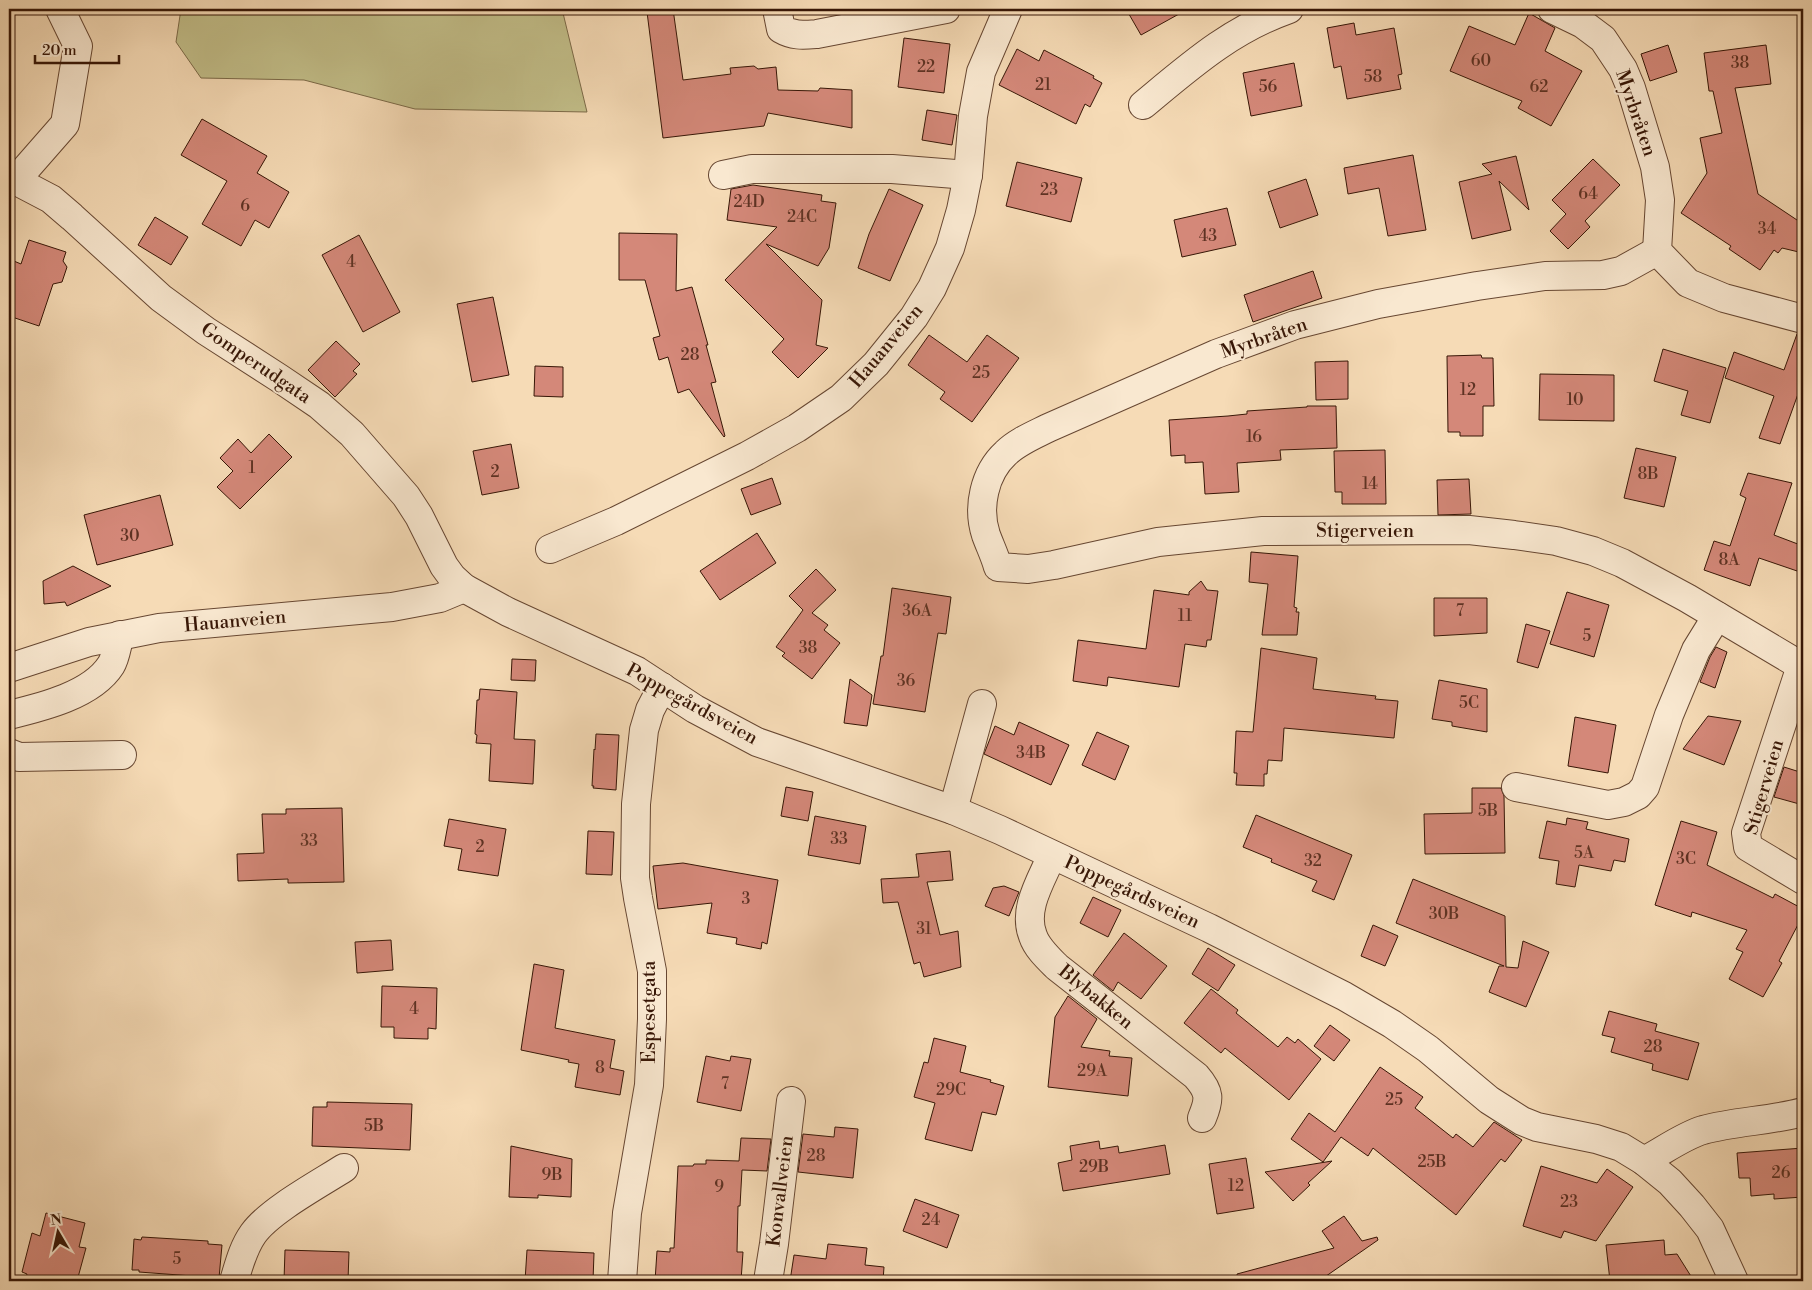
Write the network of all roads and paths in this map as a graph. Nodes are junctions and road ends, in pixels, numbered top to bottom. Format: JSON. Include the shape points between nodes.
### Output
{"nodes":[{"id":1,"x":60,"y":9,"type":"edge"},
{"id":2,"x":777,"y":9,"type":"edge"},
{"id":3,"x":946,"y":9,"type":"edge"},
{"id":4,"x":1008,"y":9,"type":"edge"},
{"id":5,"x":1289,"y":9,"type":"edge"},
{"id":6,"x":1552,"y":9,"type":"edge"},
{"id":7,"x":1142,"y":105,"type":"dead end"},
{"id":8,"x":723,"y":175,"type":"dead end"},
{"id":9,"x":968,"y":175,"type":"junction"},
{"id":10,"x":12,"y":179,"type":"edge"},
{"id":11,"x":1657,"y":251,"type":"junction"},
{"id":12,"x":1803,"y":319,"type":"edge"},
{"id":13,"x":550,"y":549,"type":"dead end"},
{"id":14,"x":998,"y":567,"type":"joint"},
{"id":15,"x":464,"y":588,"type":"junction"},
{"id":16,"x":1717,"y":616,"type":"junction"},
{"id":17,"x":120,"y":635,"type":"junction"},
{"id":18,"x":1802,"y":666,"type":"edge"},
{"id":19,"x":9,"y":668,"type":"edge"},
{"id":20,"x":662,"y":687,"type":"junction"},
{"id":21,"x":982,"y":704,"type":"dead end"},
{"id":22,"x":9,"y":715,"type":"edge"},
{"id":23,"x":9,"y":753,"type":"edge"},
{"id":24,"x":122,"y":755,"type":"dead end"},
{"id":25,"x":1516,"y":786,"type":"dead end"},
{"id":26,"x":953,"y":810,"type":"junction"},
{"id":27,"x":1052,"y":855,"type":"junction"},
{"id":28,"x":1803,"y":880,"type":"edge"},
{"id":29,"x":791,"y":1101,"type":"dead end"},
{"id":30,"x":1803,"y":1112,"type":"edge"},
{"id":31,"x":1202,"y":1118,"type":"dead end"},
{"id":32,"x":1644,"y":1161,"type":"junction"},
{"id":33,"x":344,"y":1168,"type":"dead end"},
{"id":34,"x":234,"y":1281,"type":"edge"},
{"id":35,"x":622,"y":1281,"type":"edge"},
{"id":36,"x":768,"y":1281,"type":"edge"},
{"id":37,"x":1734,"y":1281,"type":"edge"}],
"edges":[{"from":1,"to":10,"type":"street","via":[[78,46],[64,124]]},
{"from":2,"to":3,"type":"street","via":[[781,29],[798,35]]},
{"from":4,"to":9,"type":"street","name":"Hauanveien","via":[[981,72]]},
{"from":5,"to":7,"type":"street","via":[[1236,33]]},
{"from":6,"to":11,"type":"street","name":"Myrbråten","via":[[1603,38],[1631,88],[1655,167],[1660,200]]},
{"from":8,"to":9,"type":"street","via":[[752,169],[892,169]]},
{"from":9,"to":13,"type":"street","name":"Hauanveien","via":[[950,248],[932,288],[914,317],[876,364],[841,398],[747,456],[616,521]]},
{"from":10,"to":15,"type":"street","name":"Gomperudgata","via":[[51,199],[160,298],[319,405],[352,434],[406,496],[444,566]]},
{"from":11,"to":12,"type":"street","via":[[1694,286],[1724,298]]},
{"from":11,"to":14,"type":"street","name":"Myrbråten","via":[[1621,271],[1603,275],[1545,276],[1477,286],[1378,304],[1296,325],[1216,354],[1048,428],[1006,453],[987,482],[982,504],[983,519]]},
{"from":14,"to":16,"type":"street","name":"Stigerveien","via":[[1028,569],[1158,542],[1262,531],[1469,530],[1556,542],[1593,551],[1622,563]]},
{"from":15,"to":17,"type":"street","name":"Hauanveien","via":[[440,598],[392,607],[159,628]]},
{"from":15,"to":20,"type":"street","name":"Poppegårdsveien","via":[[508,612],[637,671]]},
{"from":16,"to":18,"type":"street","name":"Stigerveien"},
{"from":16,"to":25,"type":"street","via":[[1696,650],[1669,715],[1645,787],[1638,795],[1608,805]]},
{"from":17,"to":19,"type":"street","name":"Hauanveien"},
{"from":17,"to":22,"type":"street","via":[[113,663],[100,680],[65,699]]},
{"from":18,"to":28,"type":"street","name":"Stigerveien","via":[[1746,833],[1748,847]]},
{"from":20,"to":26,"type":"street","name":"Poppegårdsveien","via":[[695,709],[757,742]]},
{"from":20,"to":35,"type":"street","name":"Espesetgata","via":[[644,730],[636,804],[635,878],[652,971],[652,1019],[646,1113],[627,1213]]},
{"from":21,"to":26,"type":"street"},
{"from":23,"to":24,"type":"street","via":[[19,757]]},
{"from":26,"to":27,"type":"street","name":"Poppegårdsveien"},
{"from":27,"to":31,"type":"street","name":"Blybakken","via":[[1030,910],[1033,937],[1057,967],[1196,1076],[1207,1094],[1208,1103]]},
{"from":27,"to":32,"type":"street","name":"Poppegårdsveien","via":[[1209,928],[1344,996],[1421,1044],[1489,1100],[1522,1121],[1621,1147]]},
{"from":29,"to":36,"type":"street","name":"Konvallveien"},
{"from":30,"to":32,"type":"street","via":[[1701,1131]]},
{"from":32,"to":37,"type":"street","name":"Poppegårdsveien","via":[[1670,1182],[1710,1229]]},
{"from":33,"to":34,"type":"street","via":[[258,1228],[242,1255]]}]}
